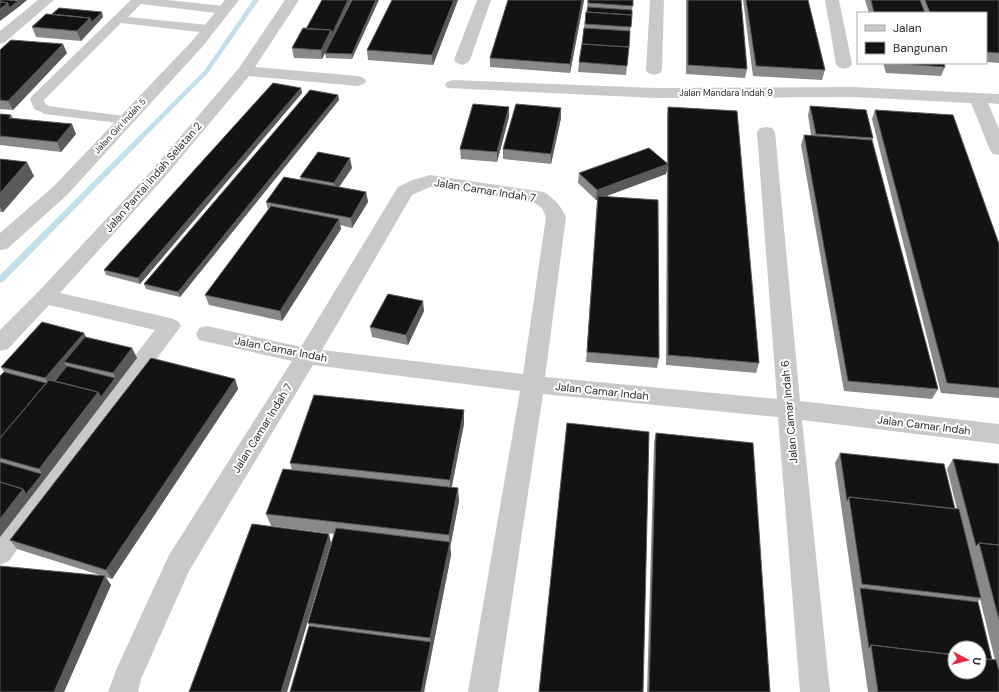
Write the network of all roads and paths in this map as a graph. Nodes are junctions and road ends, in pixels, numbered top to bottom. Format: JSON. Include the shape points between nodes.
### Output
{"nodes":[{"id":1,"x":46,"y":0,"type":"edge"},
{"id":2,"x":137,"y":0,"type":"edge"},
{"id":3,"x":292,"y":0,"type":"edge"},
{"id":4,"x":484,"y":0,"type":"edge"},
{"id":5,"x":657,"y":0,"type":"edge"},
{"id":6,"x":832,"y":0,"type":"edge"},
{"id":7,"x":228,"y":5,"type":"edge"},
{"id":8,"x":118,"y":19,"type":"junction"},
{"id":9,"x":208,"y":29,"type":"junction"},
{"id":10,"x":0,"y":39,"type":"edge"},
{"id":11,"x":462,"y":60,"type":"dead end"},
{"id":12,"x":844,"y":64,"type":"dead end"},
{"id":13,"x":654,"y":70,"type":"dead end"},
{"id":14,"x":245,"y":71,"type":"junction"},
{"id":15,"x":358,"y":81,"type":"dead end"},
{"id":16,"x":453,"y":85,"type":"dead end"},
{"id":17,"x":978,"y":99,"type":"junction"},
{"id":18,"x":999,"y":99,"type":"edge"},
{"id":19,"x":126,"y":120,"type":"junction"},
{"id":20,"x":766,"y":132,"type":"dead end"},
{"id":21,"x":999,"y":150,"type":"edge"},
{"id":22,"x":0,"y":244,"type":"edge"},
{"id":23,"x":44,"y":298,"type":"junction"},
{"id":24,"x":207,"y":334,"type":"dead end"},
{"id":25,"x":0,"y":343,"type":"edge"},
{"id":26,"x":307,"y":356,"type":"junction"},
{"id":27,"x":533,"y":384,"type":"junction"},
{"id":28,"x":789,"y":409,"type":"junction"},
{"id":29,"x":999,"y":434,"type":"edge"},
{"id":30,"x":0,"y":553,"type":"edge"},
{"id":31,"x":123,"y":692,"type":"edge"},
{"id":32,"x":483,"y":692,"type":"edge"},
{"id":33,"x":815,"y":692,"type":"edge"}],
"edges":[{"from":1,"to":10,"type":"street"},
{"from":2,"to":7,"type":"lane"},
{"from":2,"to":8,"type":"lane"},
{"from":3,"to":14,"type":"street","name":"Jalan Pantai Indah Selatan 2"},
{"from":4,"to":11,"type":"street"},
{"from":5,"to":13,"type":"street"},
{"from":6,"to":12,"type":"street"},
{"from":7,"to":9,"type":"street","name":"Jalan Giri Indah 5"},
{"from":8,"to":9,"type":"lane"},
{"from":8,"to":19,"type":"lane","via":[[37,99],[39,106],[45,110]]},
{"from":9,"to":19,"type":"street","name":"Jalan Giri Indah 5"},
{"from":14,"to":15,"type":"street"},
{"from":14,"to":23,"type":"street","name":"Jalan Pantai Indah Selatan 2","via":[[158,174]]},
{"from":16,"to":17,"type":"street","name":"Jalan Mandara Indah 9","via":[[656,93],[853,92]]},
{"from":17,"to":18,"type":"street","name":"Jalan Mandara Indah 9"},
{"from":17,"to":21,"type":"street"},
{"from":19,"to":22,"type":"street","name":"Jalan Giri Indah 5","via":[[60,191]]},
{"from":20,"to":28,"type":"street","name":"Jalan Camar Indah 6"},
{"from":23,"to":25,"type":"street","name":"Jalan Pantai Indah Selatan 2"},
{"from":23,"to":30,"type":"street","via":[[170,326]]},
{"from":24,"to":26,"type":"street","name":"Jalan Camar Indah"},
{"from":26,"to":27,"type":"street","name":"Jalan Camar Indah"},
{"from":26,"to":27,"type":"street","name":"Jalan Camar Indah 7","via":[[405,191],[419,183],[430,181],[537,196],[553,207],[556,217]]},
{"from":26,"to":31,"type":"street","name":"Jalan Camar Indah 7","via":[[179,564]]},
{"from":27,"to":28,"type":"street","name":"Jalan Camar Indah"},
{"from":27,"to":32,"type":"street","name":"Jalan Camar Indah 7"},
{"from":28,"to":29,"type":"street","name":"Jalan Camar Indah"},
{"from":28,"to":33,"type":"street","name":"Jalan Camar Indah 6"}]}
